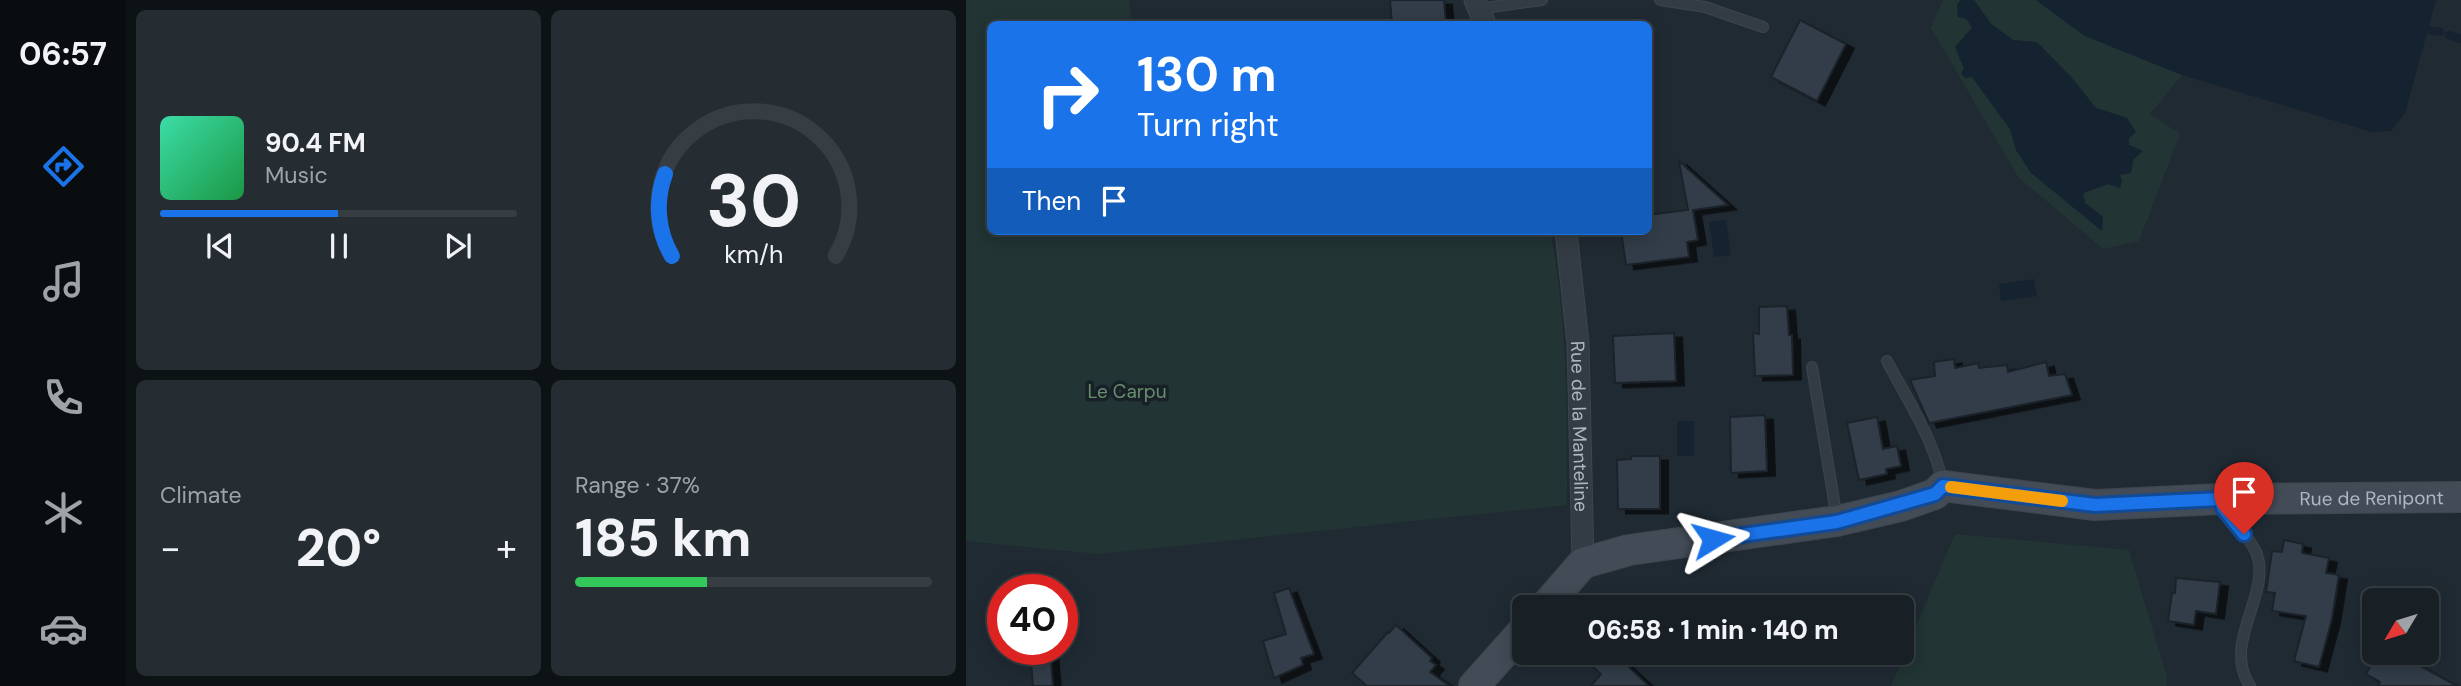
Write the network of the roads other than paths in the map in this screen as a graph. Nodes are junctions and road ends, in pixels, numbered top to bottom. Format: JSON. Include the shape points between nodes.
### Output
{"nodes":[{"id":1,"x":1542,"y":0,"type":"edge"},
{"id":2,"x":1660,"y":0,"type":"edge"},
{"id":3,"x":1479,"y":11,"type":"edge"},
{"id":4,"x":1763,"y":27,"type":"dead end"},
{"id":5,"x":1566,"y":235,"type":"edge"},
{"id":6,"x":1886,"y":361,"type":"dead end"},
{"id":7,"x":1812,"y":367,"type":"dead end"},
{"id":8,"x":1943,"y":486,"type":"junction"},
{"id":9,"x":2461,"y":497,"type":"edge"},
{"id":10,"x":2220,"y":499,"type":"junction"},
{"id":11,"x":1837,"y":522,"type":"junction"},
{"id":12,"x":1583,"y":563,"type":"junction"},
{"id":13,"x":1555,"y":595,"type":"edge"},
{"id":14,"x":1512,"y":643,"type":"edge"},
{"id":15,"x":1474,"y":686,"type":"edge"},
{"id":16,"x":2250,"y":686,"type":"edge"}],
"edges":[{"from":1,"to":3,"type":"lane"},
{"from":2,"to":4,"type":"lane","via":[[1705,8]]},
{"from":5,"to":12,"type":"street","name":"Rue de la Manteline","via":[[1578,343]]},
{"from":6,"to":8,"type":"lane","via":[[1922,425]]},
{"from":7,"to":11,"type":"lane"},
{"from":8,"to":10,"type":"street","name":"Rue de Renipont","via":[[2095,505]]},
{"from":8,"to":11,"type":"street","via":[[1935,494]]},
{"from":9,"to":10,"type":"street","name":"Rue de Renipont"},
{"from":10,"to":16,"type":"lane","via":[[2257,554],[2259,576],[2242,642],[2241,661]]},
{"from":11,"to":12,"type":"street","via":[[1629,550]]},
{"from":12,"to":13,"type":"street"},
{"from":14,"to":15,"type":"street"}]}
